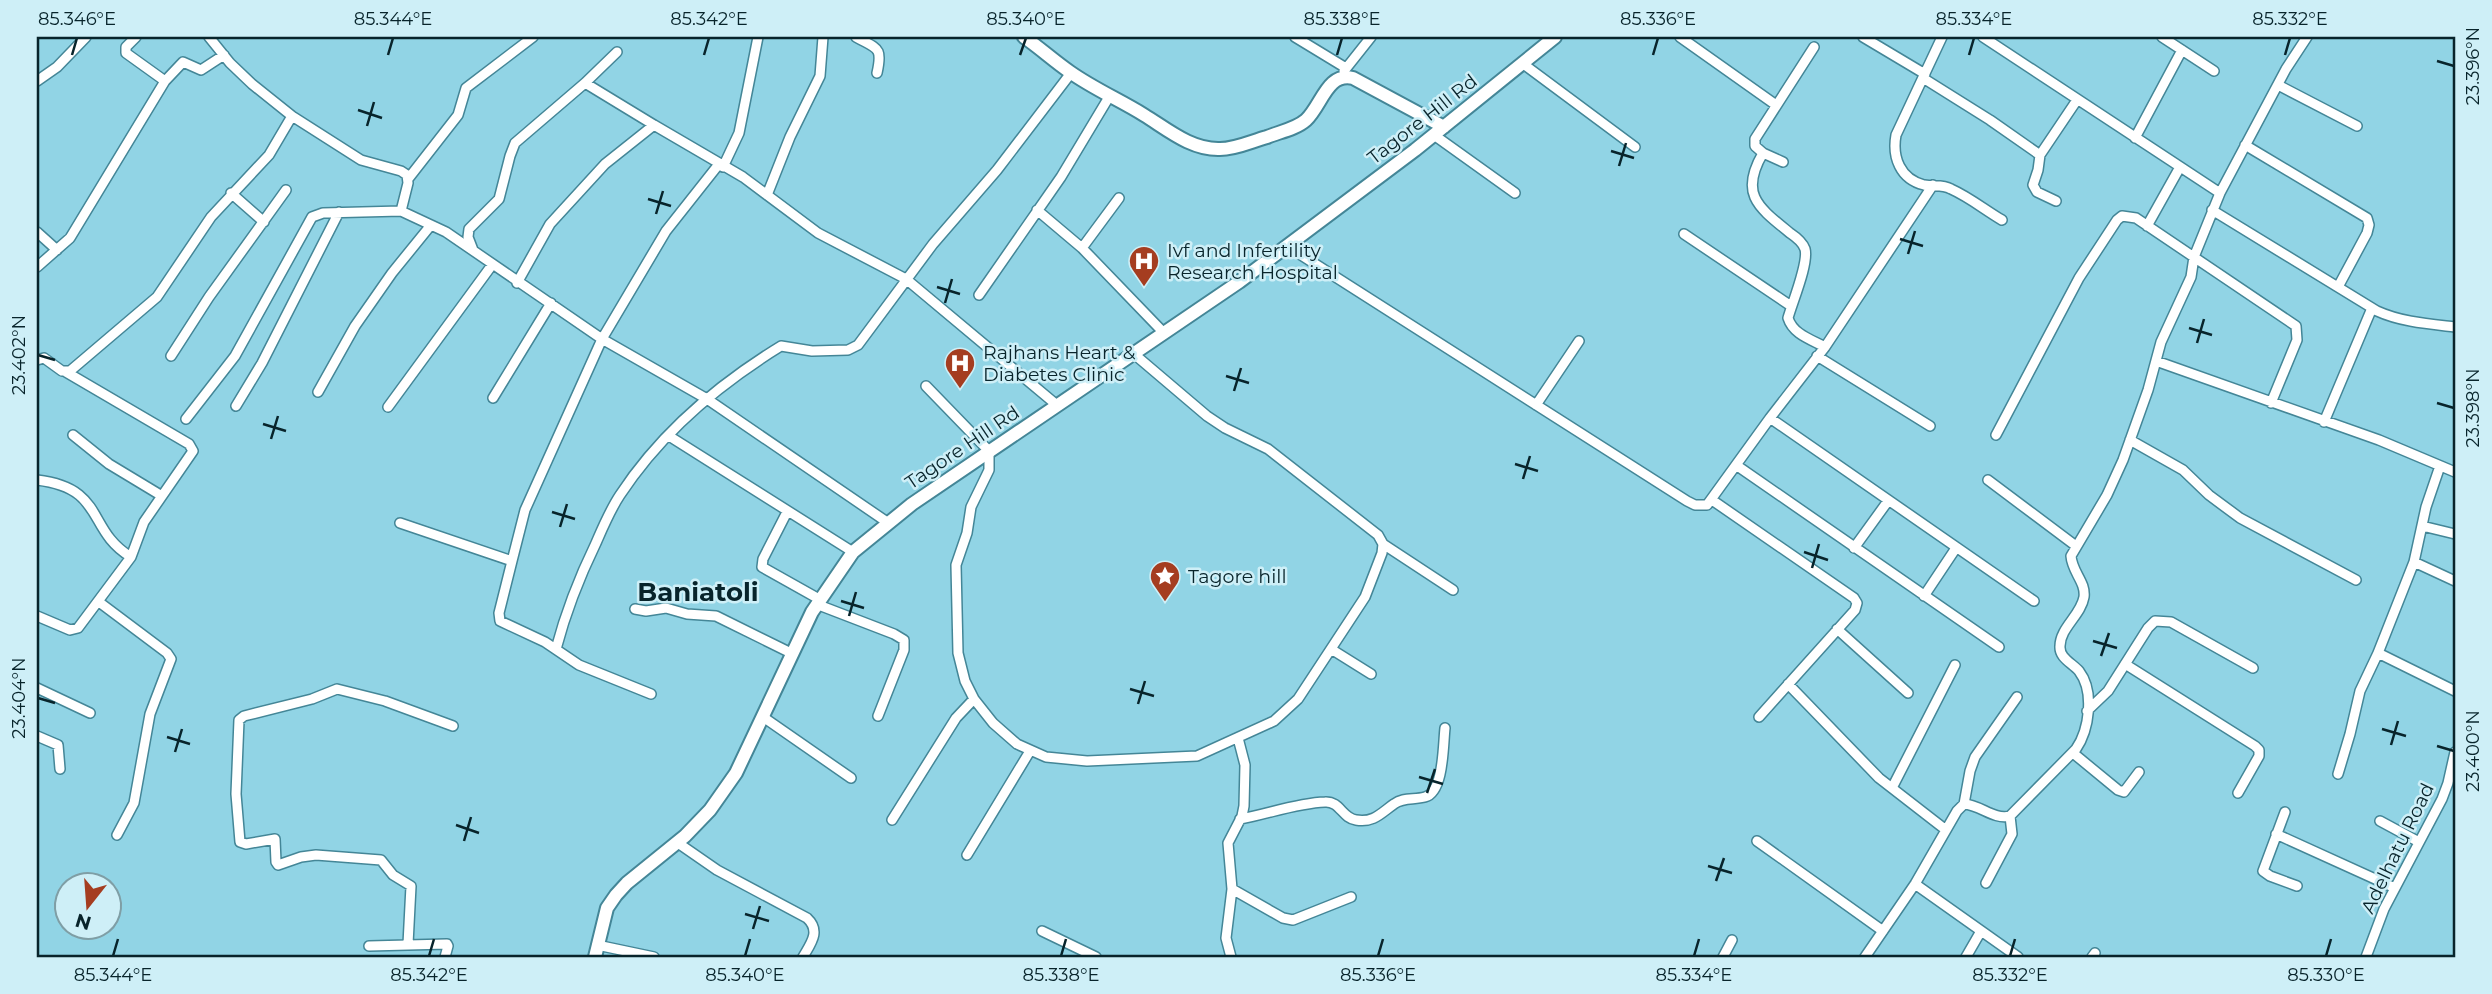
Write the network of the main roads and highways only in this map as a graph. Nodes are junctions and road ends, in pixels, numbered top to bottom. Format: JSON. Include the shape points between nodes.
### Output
{"nodes":[{"id":1,"x":1024,"y":37,"type":"edge"},
{"id":2,"x":1555,"y":37,"type":"edge"},
{"id":3,"x":1439,"y":131,"type":"junction"},
{"id":4,"x":596,"y":951,"type":"edge"}],
"edges":[{"from":1,"to":3,"type":"main road","via":[[1109,97],[1205,148],[1248,143],[1300,124],[1342,73]]},
{"from":2,"to":3,"type":"main road","name":"Tagore Hill Rd"},
{"from":3,"to":4,"type":"main road","name":"Tagore Hill Rd","via":[[1287,246],[887,522],[853,552],[818,602],[736,773],[710,810],[678,843],[617,895],[607,908]]}]}
